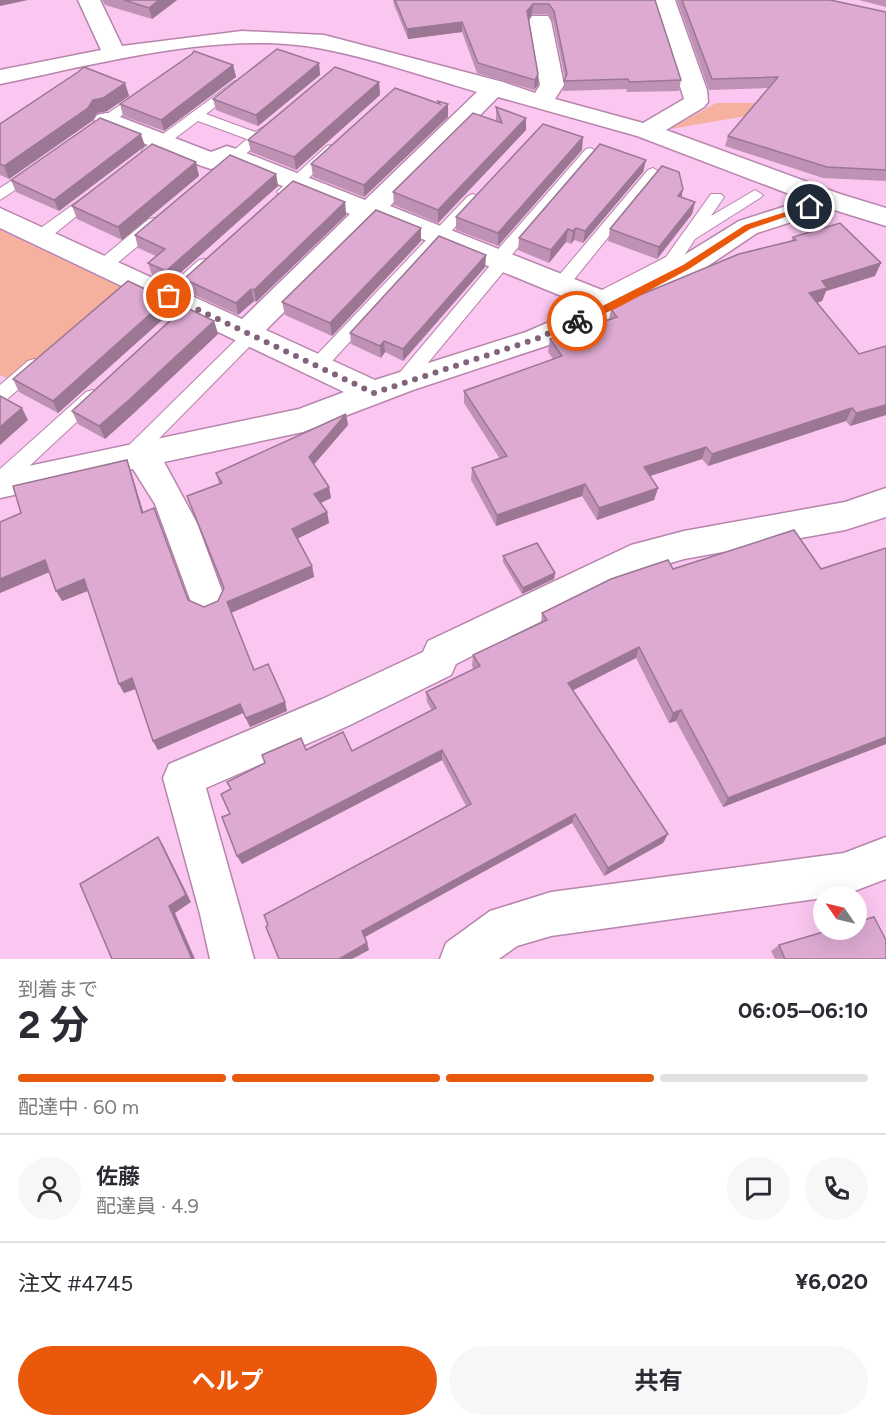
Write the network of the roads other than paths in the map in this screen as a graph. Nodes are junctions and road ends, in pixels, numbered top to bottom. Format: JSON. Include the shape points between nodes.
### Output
{"nodes":[{"id":1,"x":89,"y":0,"type":"edge"},
{"id":2,"x":664,"y":0,"type":"edge"},
{"id":3,"x":540,"y":21,"type":"edge"},
{"id":4,"x":115,"y":55,"type":"junction"},
{"id":5,"x":247,"y":75,"type":"edge"},
{"id":6,"x":0,"y":77,"type":"edge"},
{"id":7,"x":152,"y":87,"type":"edge"},
{"id":8,"x":495,"y":87,"type":"junction"},
{"id":9,"x":542,"y":101,"type":"junction"},
{"id":10,"x":196,"y":114,"type":"junction"},
{"id":11,"x":284,"y":115,"type":"edge"},
{"id":12,"x":106,"y":120,"type":"junction"},
{"id":13,"x":646,"y":131,"type":"junction"},
{"id":14,"x":347,"y":136,"type":"edge"},
{"id":15,"x":257,"y":138,"type":"junction"},
{"id":16,"x":77,"y":140,"type":"edge"},
{"id":17,"x":162,"y":141,"type":"junction"},
{"id":18,"x":591,"y":152,"type":"edge"},
{"id":19,"x":234,"y":157,"type":"junction"},
{"id":20,"x":48,"y":161,"type":"edge"},
{"id":21,"x":134,"y":163,"type":"edge"},
{"id":22,"x":652,"y":173,"type":"dead end"},
{"id":23,"x":208,"y":179,"type":"edge"},
{"id":24,"x":296,"y":182,"type":"junction"},
{"id":25,"x":487,"y":183,"type":"edge"},
{"id":26,"x":106,"y":185,"type":"edge"},
{"id":27,"x":0,"y":195,"type":"edge"},
{"id":28,"x":755,"y":195,"type":"dead end"},
{"id":29,"x":716,"y":197,"type":"dead end"},
{"id":30,"x":831,"y":200,"type":"junction"},
{"id":31,"x":271,"y":205,"type":"edge"},
{"id":32,"x":372,"y":210,"type":"junction"},
{"id":33,"x":165,"y":215,"type":"edge"},
{"id":34,"x":886,"y":217,"type":"edge"},
{"id":35,"x":0,"y":218,"type":"edge"},
{"id":36,"x":439,"y":235,"type":"junction"},
{"id":37,"x":41,"y":236,"type":"junction"},
{"id":38,"x":687,"y":238,"type":"junction"},
{"id":39,"x":220,"y":250,"type":"edge"},
{"id":40,"x":501,"y":260,"type":"junction"},
{"id":41,"x":104,"y":265,"type":"junction"},
{"id":42,"x":561,"y":284,"type":"junction"},
{"id":43,"x":606,"y":303,"type":"junction"},
{"id":44,"x":178,"y":308,"type":"junction"},
{"id":45,"x":249,"y":333,"type":"junction"},
{"id":46,"x":44,"y":357,"type":"edge"},
{"id":47,"x":317,"y":366,"type":"junction"},
{"id":48,"x":104,"y":386,"type":"edge"},
{"id":49,"x":388,"y":388,"type":"junction"},
{"id":50,"x":3,"y":389,"type":"edge"},
{"id":51,"x":134,"y":456,"type":"junction"},
{"id":52,"x":0,"y":483,"type":"edge"},
{"id":53,"x":886,"y":502,"type":"edge"},
{"id":54,"x":207,"y":599,"type":"dead end"},
{"id":55,"x":886,"y":858,"type":"edge"},
{"id":56,"x":232,"y":959,"type":"edge"},
{"id":57,"x":462,"y":959,"type":"edge"}],
"edges":[{"from":1,"to":4,"type":"street"},
{"from":2,"to":13,"type":"street","via":[[696,102]]},
{"from":3,"to":9,"type":"street","via":[[552,85]]},
{"from":4,"to":6,"type":"street"},
{"from":4,"to":8,"type":"street","via":[[217,38],[299,38],[349,47]]},
{"from":5,"to":10,"type":"lane"},
{"from":7,"to":12,"type":"lane"},
{"from":8,"to":9,"type":"street"},
{"from":8,"to":32,"type":"street"},
{"from":9,"to":13,"type":"street"},
{"from":10,"to":15,"type":"lane"},
{"from":10,"to":17,"type":"lane"},
{"from":11,"to":15,"type":"lane"},
{"from":12,"to":16,"type":"lane"},
{"from":12,"to":17,"type":"street"},
{"from":13,"to":30,"type":"street"},
{"from":14,"to":24,"type":"lane"},
{"from":15,"to":19,"type":"lane"},
{"from":17,"to":19,"type":"street","via":[[211,161],[227,154]]},
{"from":17,"to":21,"type":"lane"},
{"from":18,"to":40,"type":"lane"},
{"from":19,"to":23,"type":"lane"},
{"from":19,"to":24,"type":"street"},
{"from":20,"to":27,"type":"lane"},
{"from":22,"to":42,"type":"lane"},
{"from":24,"to":31,"type":"lane"},
{"from":24,"to":32,"type":"street"},
{"from":25,"to":36,"type":"lane"},
{"from":26,"to":37,"type":"lane"},
{"from":28,"to":38,"type":"lane"},
{"from":29,"to":38,"type":"lane"},
{"from":30,"to":34,"type":"street"},
{"from":30,"to":43,"type":"street","via":[[748,227],[686,267]]},
{"from":32,"to":36,"type":"street"},
{"from":32,"to":45,"type":"street"},
{"from":33,"to":41,"type":"lane"},
{"from":35,"to":37,"type":"street"},
{"from":36,"to":40,"type":"street"},
{"from":36,"to":47,"type":"lane"},
{"from":37,"to":41,"type":"street"},
{"from":38,"to":43,"type":"lane","via":[[672,261]]},
{"from":39,"to":44,"type":"lane"},
{"from":40,"to":42,"type":"street"},
{"from":40,"to":49,"type":"lane"},
{"from":41,"to":44,"type":"street","via":[[125,287]]},
{"from":42,"to":43,"type":"street"},
{"from":43,"to":49,"type":"street","via":[[536,339]]},
{"from":44,"to":45,"type":"street"},
{"from":45,"to":47,"type":"street"},
{"from":45,"to":51,"type":"lane"},
{"from":46,"to":50,"type":"lane"},
{"from":47,"to":49,"type":"street"},
{"from":48,"to":52,"type":"lane"},
{"from":49,"to":51,"type":"street","via":[[303,420]]},
{"from":51,"to":52,"type":"street"},
{"from":51,"to":54,"type":"street","via":[[154,471],[174,510]]},
{"from":53,"to":56,"type":"street","via":[[845,516],[684,545],[631,560],[441,653],[438,663],[428,668],[183,778]]},
{"from":55,"to":57,"type":"street","via":[[844,874],[551,914],[507,927]]}]}
